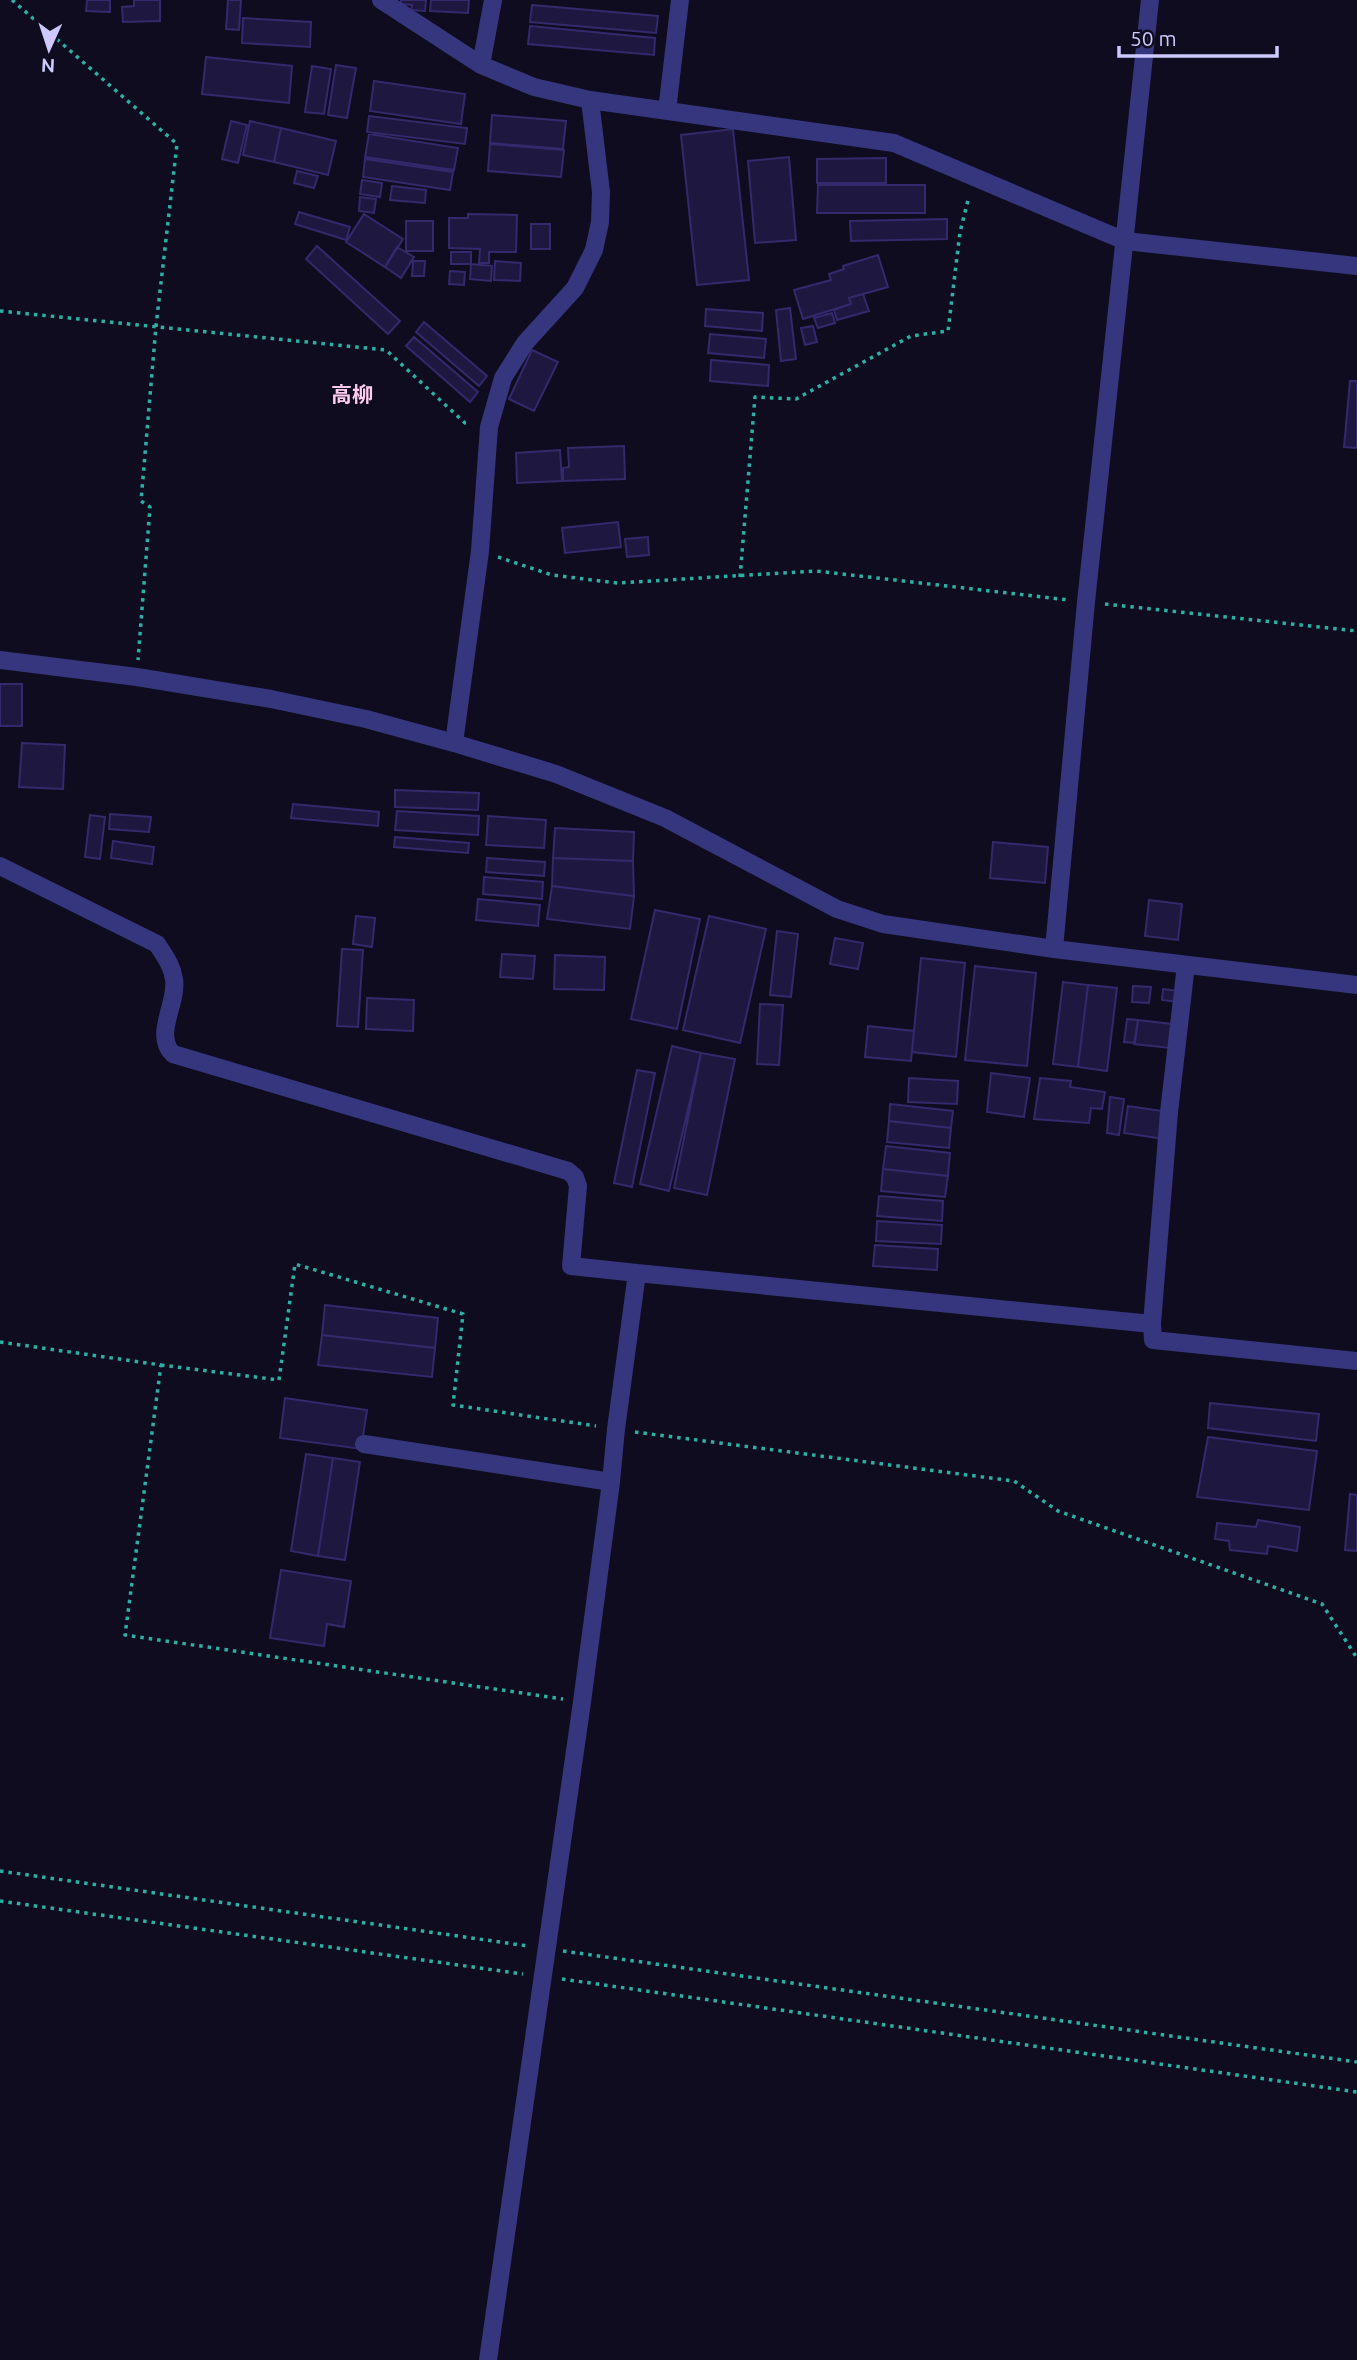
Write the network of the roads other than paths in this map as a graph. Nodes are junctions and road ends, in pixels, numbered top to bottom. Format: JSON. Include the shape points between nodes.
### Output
{"nodes":[{"id":1,"x":381,"y":0,"type":"edge"},
{"id":2,"x":493,"y":0,"type":"edge"},
{"id":3,"x":680,"y":0,"type":"edge"},
{"id":4,"x":1150,"y":0,"type":"edge"},
{"id":5,"x":481,"y":65,"type":"junction"},
{"id":6,"x":590,"y":100,"type":"junction"},
{"id":7,"x":667,"y":111,"type":"junction"},
{"id":8,"x":1125,"y":240,"type":"junction"},
{"id":9,"x":1357,"y":266,"type":"edge"},
{"id":10,"x":0,"y":660,"type":"edge"},
{"id":11,"x":454,"y":743,"type":"junction"},
{"id":12,"x":0,"y":866,"type":"edge"},
{"id":13,"x":1054,"y":949,"type":"junction"},
{"id":14,"x":1185,"y":965,"type":"junction"},
{"id":15,"x":1357,"y":985,"type":"edge"},
{"id":16,"x":638,"y":1273,"type":"junction"},
{"id":17,"x":1152,"y":1324,"type":"junction"},
{"id":18,"x":1357,"y":1361,"type":"edge"},
{"id":19,"x":364,"y":1444,"type":"dead end"},
{"id":20,"x":611,"y":1482,"type":"junction"},
{"id":21,"x":488,"y":2360,"type":"edge"}],
"edges":[{"from":1,"to":5,"type":"street"},
{"from":2,"to":5,"type":"street"},
{"from":3,"to":7,"type":"street"},
{"from":4,"to":8,"type":"street"},
{"from":5,"to":6,"type":"street","via":[[534,87]]},
{"from":6,"to":7,"type":"street"},
{"from":6,"to":11,"type":"street","via":[[600,222],[594,250],[576,288],[525,343],[503,378],[489,427],[480,551]]},
{"from":7,"to":8,"type":"street","via":[[894,144]]},
{"from":8,"to":9,"type":"street"},
{"from":8,"to":13,"type":"street"},
{"from":10,"to":11,"type":"street","via":[[137,677],[298,705]]},
{"from":11,"to":13,"type":"street","via":[[556,774],[665,818],[837,909],[883,924]]},
{"from":12,"to":16,"type":"street","via":[[157,944],[175,980],[164,1038],[173,1054],[568,1171],[578,1186],[571,1266]]},
{"from":13,"to":14,"type":"street"},
{"from":14,"to":15,"type":"street"},
{"from":14,"to":17,"type":"street"},
{"from":16,"to":17,"type":"street"},
{"from":16,"to":20,"type":"street"},
{"from":17,"to":18,"type":"street","via":[[1153,1340]]},
{"from":19,"to":20,"type":"street"},
{"from":20,"to":21,"type":"street"}]}
